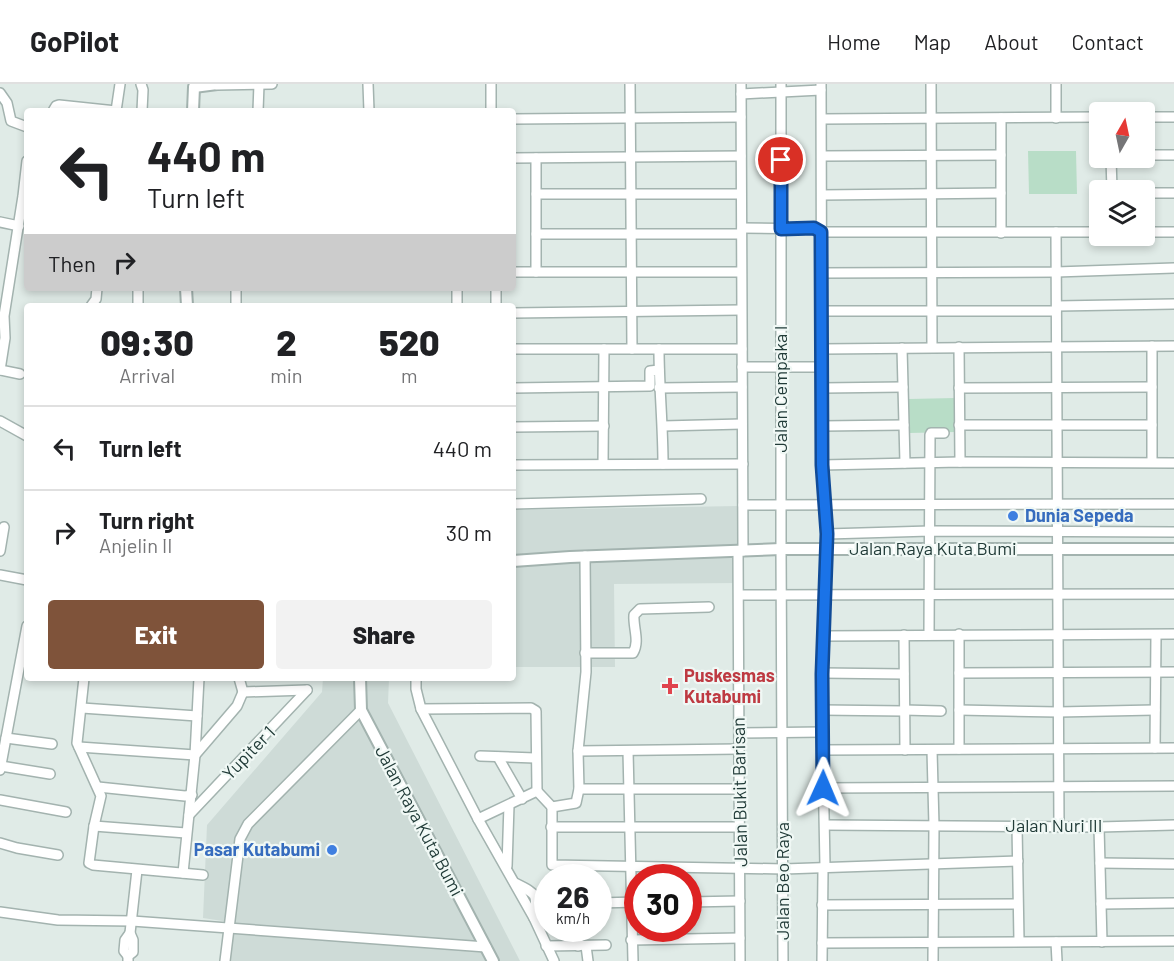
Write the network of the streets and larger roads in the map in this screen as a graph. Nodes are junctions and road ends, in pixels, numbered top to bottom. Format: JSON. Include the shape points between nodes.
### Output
{"nodes":[{"id":1,"x":120,"y":84,"type":"edge"},
{"id":2,"x":141,"y":84,"type":"edge"},
{"id":3,"x":213,"y":84,"type":"edge"},
{"id":4,"x":259,"y":84,"type":"edge"},
{"id":5,"x":272,"y":84,"type":"edge"},
{"id":6,"x":368,"y":84,"type":"edge"},
{"id":7,"x":491,"y":84,"type":"edge"},
{"id":8,"x":630,"y":84,"type":"edge"},
{"id":9,"x":931,"y":84,"type":"edge"},
{"id":10,"x":1056,"y":84,"type":"edge"},
{"id":11,"x":194,"y":85,"type":"edge"},
{"id":12,"x":821,"y":87,"type":"edge"},
{"id":13,"x":781,"y":88,"type":"edge"},
{"id":14,"x":741,"y":89,"type":"edge"},
{"id":15,"x":0,"y":93,"type":"edge"},
{"id":16,"x":55,"y":108,"type":"edge"},
{"id":17,"x":88,"y":108,"type":"edge"},
{"id":18,"x":116,"y":108,"type":"edge"},
{"id":19,"x":142,"y":108,"type":"edge"},
{"id":20,"x":193,"y":108,"type":"edge"},
{"id":21,"x":258,"y":108,"type":"edge"},
{"id":22,"x":369,"y":108,"type":"edge"},
{"id":23,"x":491,"y":108,"type":"edge"},
{"id":24,"x":741,"y":117,"type":"junction"},
{"id":25,"x":1089,"y":117,"type":"edge"},
{"id":26,"x":1155,"y":117,"type":"edge"},
{"id":27,"x":1174,"y":117,"type":"edge"},
{"id":28,"x":630,"y":118,"type":"junction"},
{"id":29,"x":822,"y":118,"type":"junction"},
{"id":30,"x":931,"y":118,"type":"junction"},
{"id":31,"x":1000,"y":118,"type":"junction"},
{"id":32,"x":1056,"y":118,"type":"junction"},
{"id":33,"x":516,"y":119,"type":"edge"},
{"id":34,"x":24,"y":126,"type":"edge"},
{"id":35,"x":932,"y":155,"type":"junction"},
{"id":36,"x":1001,"y":155,"type":"junction"},
{"id":37,"x":1155,"y":155,"type":"edge"},
{"id":38,"x":1174,"y":155,"type":"edge"},
{"id":39,"x":741,"y":156,"type":"junction"},
{"id":40,"x":822,"y":156,"type":"junction"},
{"id":41,"x":630,"y":157,"type":"junction"},
{"id":42,"x":516,"y":158,"type":"edge"},
{"id":43,"x":536,"y":158,"type":"junction"},
{"id":44,"x":1001,"y":193,"type":"junction"},
{"id":45,"x":1155,"y":193,"type":"edge"},
{"id":46,"x":1174,"y":193,"type":"edge"},
{"id":47,"x":536,"y":194,"type":"junction"},
{"id":48,"x":631,"y":194,"type":"junction"},
{"id":49,"x":741,"y":194,"type":"junction"},
{"id":50,"x":932,"y":194,"type":"junction"},
{"id":51,"x":822,"y":195,"type":"junction"},
{"id":52,"x":24,"y":213,"type":"edge"},
{"id":53,"x":0,"y":222,"type":"edge"},
{"id":54,"x":19,"y":226,"type":"junction"},
{"id":55,"x":781,"y":229,"type":"junction"},
{"id":56,"x":741,"y":231,"type":"junction"},
{"id":57,"x":821,"y":232,"type":"junction"},
{"id":58,"x":1056,"y":232,"type":"junction"},
{"id":59,"x":1089,"y":232,"type":"edge"},
{"id":60,"x":1155,"y":232,"type":"edge"},
{"id":61,"x":1174,"y":232,"type":"edge"},
{"id":62,"x":931,"y":233,"type":"junction"},
{"id":63,"x":1001,"y":233,"type":"junction"},
{"id":64,"x":536,"y":234,"type":"junction"},
{"id":65,"x":631,"y":234,"type":"junction"},
{"id":66,"x":1174,"y":268,"type":"edge"},
{"id":67,"x":516,"y":272,"type":"edge"},
{"id":68,"x":536,"y":272,"type":"junction"},
{"id":69,"x":631,"y":272,"type":"junction"},
{"id":70,"x":741,"y":272,"type":"junction"},
{"id":71,"x":932,"y":272,"type":"junction"},
{"id":72,"x":1056,"y":272,"type":"junction"},
{"id":73,"x":821,"y":273,"type":"junction"},
{"id":74,"x":457,"y":291,"type":"dead end"},
{"id":75,"x":457,"y":303,"type":"edge"},
{"id":76,"x":1174,"y":304,"type":"edge"},
{"id":77,"x":1057,"y":308,"type":"junction"},
{"id":78,"x":741,"y":310,"type":"junction"},
{"id":79,"x":932,"y":310,"type":"junction"},
{"id":80,"x":632,"y":311,"type":"junction"},
{"id":81,"x":822,"y":311,"type":"junction"},
{"id":82,"x":516,"y":312,"type":"edge"},
{"id":83,"x":1152,"y":346,"type":"junction"},
{"id":84,"x":1174,"y":346,"type":"edge"},
{"id":85,"x":932,"y":347,"type":"junction"},
{"id":86,"x":959,"y":347,"type":"junction"},
{"id":87,"x":1057,"y":347,"type":"junction"},
{"id":88,"x":902,"y":348,"type":"junction"},
{"id":89,"x":604,"y":349,"type":"junction"},
{"id":90,"x":632,"y":349,"type":"junction"},
{"id":91,"x":659,"y":349,"type":"junction"},
{"id":92,"x":742,"y":349,"type":"junction"},
{"id":93,"x":822,"y":349,"type":"junction"},
{"id":94,"x":516,"y":350,"type":"edge"},
{"id":95,"x":742,"y":367,"type":"junction"},
{"id":96,"x":782,"y":367,"type":"junction"},
{"id":97,"x":822,"y":367,"type":"junction"},
{"id":98,"x":0,"y":370,"type":"edge"},
{"id":99,"x":659,"y":370,"type":"junction"},
{"id":100,"x":20,"y":374,"type":"dead end"},
{"id":101,"x":742,"y":387,"type":"junction"},
{"id":102,"x":903,"y":387,"type":"junction"},
{"id":103,"x":1152,"y":387,"type":"junction"},
{"id":104,"x":516,"y":388,"type":"edge"},
{"id":105,"x":604,"y":388,"type":"junction"},
{"id":106,"x":659,"y":388,"type":"junction"},
{"id":107,"x":823,"y":388,"type":"junction"},
{"id":108,"x":959,"y":388,"type":"junction"},
{"id":109,"x":1057,"y":388,"type":"junction"},
{"id":110,"x":0,"y":421,"type":"edge"},
{"id":111,"x":742,"y":424,"type":"junction"},
{"id":112,"x":904,"y":425,"type":"junction"},
{"id":113,"x":959,"y":425,"type":"junction"},
{"id":114,"x":1058,"y":425,"type":"junction"},
{"id":115,"x":1152,"y":425,"type":"junction"},
{"id":116,"x":604,"y":426,"type":"junction"},
{"id":117,"x":663,"y":426,"type":"junction"},
{"id":118,"x":822,"y":426,"type":"junction"},
{"id":119,"x":516,"y":427,"type":"edge"},
{"id":120,"x":944,"y":433,"type":"dead end"},
{"id":121,"x":24,"y":434,"type":"edge"},
{"id":122,"x":1058,"y":461,"type":"junction"},
{"id":123,"x":960,"y":462,"type":"junction"},
{"id":124,"x":1152,"y":462,"type":"junction"},
{"id":125,"x":1174,"y":462,"type":"edge"},
{"id":126,"x":905,"y":463,"type":"junction"},
{"id":127,"x":603,"y":464,"type":"junction"},
{"id":128,"x":663,"y":464,"type":"junction"},
{"id":129,"x":743,"y":464,"type":"junction"},
{"id":130,"x":929,"y":464,"type":"junction"},
{"id":131,"x":516,"y":465,"type":"edge"},
{"id":132,"x":822,"y":465,"type":"junction"},
{"id":133,"x":700,"y":499,"type":"dead end"},
{"id":134,"x":516,"y":504,"type":"edge"},
{"id":135,"x":1058,"y":504,"type":"junction"},
{"id":136,"x":1174,"y":504,"type":"edge"},
{"id":137,"x":743,"y":505,"type":"junction"},
{"id":138,"x":781,"y":505,"type":"junction"},
{"id":139,"x":929,"y":505,"type":"junction"},
{"id":140,"x":824,"y":506,"type":"junction"},
{"id":141,"x":4,"y":527,"type":"dead end"},
{"id":142,"x":930,"y":531,"type":"junction"},
{"id":143,"x":1174,"y":532,"type":"edge"},
{"id":144,"x":1058,"y":533,"type":"junction"},
{"id":145,"x":827,"y":534,"type":"junction"},
{"id":146,"x":781,"y":549,"type":"junction"},
{"id":147,"x":826,"y":549,"type":"junction"},
{"id":148,"x":930,"y":549,"type":"junction"},
{"id":149,"x":1058,"y":549,"type":"junction"},
{"id":150,"x":1174,"y":549,"type":"edge"},
{"id":151,"x":0,"y":551,"type":"edge"},
{"id":152,"x":741,"y":551,"type":"junction"},
{"id":153,"x":585,"y":556,"type":"junction"},
{"id":154,"x":516,"y":561,"type":"edge"},
{"id":155,"x":0,"y":575,"type":"edge"},
{"id":156,"x":24,"y":579,"type":"edge"},
{"id":157,"x":929,"y":594,"type":"junction"},
{"id":158,"x":1058,"y":594,"type":"junction"},
{"id":159,"x":1174,"y":594,"type":"edge"},
{"id":160,"x":739,"y":595,"type":"junction"},
{"id":161,"x":781,"y":595,"type":"junction"},
{"id":162,"x":826,"y":596,"type":"junction"},
{"id":163,"x":709,"y":607,"type":"dead end"},
{"id":164,"x":1057,"y":633,"type":"junction"},
{"id":165,"x":929,"y":634,"type":"junction"},
{"id":166,"x":959,"y":634,"type":"junction"},
{"id":167,"x":1156,"y":634,"type":"junction"},
{"id":168,"x":1174,"y":634,"type":"edge"},
{"id":169,"x":904,"y":635,"type":"junction"},
{"id":170,"x":823,"y":636,"type":"junction"},
{"id":171,"x":24,"y":639,"type":"edge"},
{"id":172,"x":585,"y":653,"type":"junction"},
{"id":173,"x":959,"y":672,"type":"junction"},
{"id":174,"x":1057,"y":672,"type":"junction"},
{"id":175,"x":1155,"y":672,"type":"junction"},
{"id":176,"x":1174,"y":672,"type":"edge"},
{"id":177,"x":822,"y":674,"type":"junction"},
{"id":178,"x":904,"y":674,"type":"junction"},
{"id":179,"x":84,"y":681,"type":"edge"},
{"id":180,"x":199,"y":681,"type":"edge"},
{"id":181,"x":240,"y":681,"type":"edge"},
{"id":182,"x":291,"y":681,"type":"edge"},
{"id":183,"x":307,"y":681,"type":"edge"},
{"id":184,"x":360,"y":681,"type":"edge"},
{"id":185,"x":416,"y":681,"type":"edge"},
{"id":186,"x":291,"y":690,"type":"junction"},
{"id":187,"x":307,"y":690,"type":"junction"},
{"id":188,"x":243,"y":692,"type":"junction"},
{"id":189,"x":82,"y":708,"type":"junction"},
{"id":190,"x":361,"y":710,"type":"junction"},
{"id":191,"x":421,"y":710,"type":"junction"},
{"id":192,"x":822,"y":710,"type":"junction"},
{"id":193,"x":904,"y":710,"type":"junction"},
{"id":194,"x":959,"y":710,"type":"junction"},
{"id":195,"x":1155,"y":710,"type":"junction"},
{"id":196,"x":941,"y":711,"type":"dead end"},
{"id":197,"x":1058,"y":712,"type":"junction"},
{"id":198,"x":197,"y":716,"type":"junction"},
{"id":199,"x":4,"y":723,"type":"edge"},
{"id":200,"x":823,"y":732,"type":"junction"},
{"id":201,"x":739,"y":733,"type":"junction"},
{"id":202,"x":782,"y":733,"type":"junction"},
{"id":203,"x":6,"y":738,"type":"junction"},
{"id":204,"x":52,"y":744,"type":"dead end"},
{"id":205,"x":79,"y":747,"type":"junction"},
{"id":206,"x":1155,"y":747,"type":"junction"},
{"id":207,"x":1174,"y":748,"type":"edge"},
{"id":208,"x":739,"y":749,"type":"junction"},
{"id":209,"x":959,"y":749,"type":"junction"},
{"id":210,"x":823,"y":750,"type":"junction"},
{"id":211,"x":905,"y":750,"type":"junction"},
{"id":212,"x":932,"y":750,"type":"junction"},
{"id":213,"x":1058,"y":750,"type":"junction"},
{"id":214,"x":578,"y":751,"type":"junction"},
{"id":215,"x":628,"y":751,"type":"junction"},
{"id":216,"x":195,"y":755,"type":"junction"},
{"id":217,"x":480,"y":756,"type":"dead end"},
{"id":218,"x":498,"y":757,"type":"junction"},
{"id":219,"x":535,"y":758,"type":"junction"},
{"id":220,"x":1,"y":768,"type":"edge"},
{"id":221,"x":50,"y":774,"type":"dead end"},
{"id":222,"x":1174,"y":786,"type":"edge"},
{"id":223,"x":932,"y":787,"type":"junction"},
{"id":224,"x":98,"y":788,"type":"junction"},
{"id":225,"x":823,"y":788,"type":"junction"},
{"id":226,"x":1058,"y":788,"type":"junction"},
{"id":227,"x":579,"y":789,"type":"junction"},
{"id":228,"x":630,"y":789,"type":"junction"},
{"id":229,"x":740,"y":789,"type":"junction"},
{"id":230,"x":537,"y":791,"type":"junction"},
{"id":231,"x":188,"y":796,"type":"junction"},
{"id":232,"x":522,"y":799,"type":"junction"},
{"id":233,"x":0,"y":800,"type":"edge"},
{"id":234,"x":509,"y":805,"type":"junction"},
{"id":235,"x":552,"y":807,"type":"junction"},
{"id":236,"x":66,"y":812,"type":"dead end"},
{"id":237,"x":189,"y":815,"type":"junction"},
{"id":238,"x":478,"y":819,"type":"junction"},
{"id":239,"x":825,"y":825,"type":"junction"},
{"id":240,"x":1174,"y":825,"type":"edge"},
{"id":241,"x":94,"y":826,"type":"junction"},
{"id":242,"x":934,"y":826,"type":"junction"},
{"id":243,"x":1017,"y":826,"type":"junction"},
{"id":244,"x":1059,"y":826,"type":"junction"},
{"id":245,"x":550,"y":827,"type":"junction"},
{"id":246,"x":631,"y":827,"type":"junction"},
{"id":247,"x":740,"y":827,"type":"junction"},
{"id":248,"x":1099,"y":827,"type":"junction"},
{"id":249,"x":186,"y":833,"type":"junction"},
{"id":250,"x":0,"y":843,"type":"edge"},
{"id":251,"x":58,"y":855,"type":"dead end"},
{"id":252,"x":1018,"y":861,"type":"junction"},
{"id":253,"x":1100,"y":863,"type":"junction"},
{"id":254,"x":552,"y":864,"type":"edge"},
{"id":255,"x":631,"y":864,"type":"edge"},
{"id":256,"x":1174,"y":864,"type":"edge"},
{"id":257,"x":934,"y":865,"type":"junction"},
{"id":258,"x":825,"y":866,"type":"junction"},
{"id":259,"x":507,"y":867,"type":"junction"},
{"id":260,"x":702,"y":867,"type":"edge"},
{"id":261,"x":741,"y":867,"type":"junction"},
{"id":262,"x":784,"y":869,"type":"junction"},
{"id":263,"x":137,"y":870,"type":"junction"},
{"id":264,"x":183,"y":873,"type":"junction"},
{"id":265,"x":203,"y":875,"type":"dead end"},
{"id":266,"x":702,"y":902,"type":"edge"},
{"id":267,"x":740,"y":902,"type":"junction"},
{"id":268,"x":1174,"y":903,"type":"edge"},
{"id":269,"x":933,"y":904,"type":"junction"},
{"id":270,"x":1017,"y":904,"type":"junction"},
{"id":271,"x":1101,"y":904,"type":"junction"},
{"id":272,"x":822,"y":905,"type":"junction"},
{"id":273,"x":0,"y":912,"type":"edge"},
{"id":274,"x":132,"y":921,"type":"junction"},
{"id":275,"x":229,"y":930,"type":"junction"},
{"id":276,"x":740,"y":938,"type":"junction"},
{"id":277,"x":702,"y":939,"type":"edge"},
{"id":278,"x":1019,"y":941,"type":"junction"},
{"id":279,"x":1174,"y":941,"type":"edge"},
{"id":280,"x":581,"y":942,"type":"edge"},
{"id":281,"x":631,"y":942,"type":"edge"},
{"id":282,"x":1056,"y":942,"type":"junction"},
{"id":283,"x":1102,"y":942,"type":"junction"},
{"id":284,"x":822,"y":943,"type":"junction"},
{"id":285,"x":933,"y":943,"type":"junction"},
{"id":286,"x":606,"y":945,"type":"dead end"},
{"id":287,"x":546,"y":946,"type":"junction"},
{"id":288,"x":582,"y":946,"type":"junction"},
{"id":289,"x":486,"y":947,"type":"junction"},
{"id":290,"x":128,"y":959,"type":"edge"},
{"id":291,"x":225,"y":961,"type":"edge"},
{"id":292,"x":494,"y":961,"type":"edge"},
{"id":293,"x":554,"y":961,"type":"edge"},
{"id":294,"x":588,"y":961,"type":"edge"},
{"id":295,"x":633,"y":961,"type":"edge"},
{"id":296,"x":740,"y":961,"type":"edge"},
{"id":297,"x":783,"y":961,"type":"edge"},
{"id":298,"x":822,"y":961,"type":"edge"},
{"id":299,"x":933,"y":961,"type":"edge"},
{"id":300,"x":1057,"y":961,"type":"edge"}],
"edges":[{"from":1,"to":18,"type":"street"},
{"from":2,"to":19,"type":"street"},
{"from":3,"to":4,"type":"street"},
{"from":3,"to":11,"type":"street"},
{"from":4,"to":5,"type":"street"},
{"from":4,"to":21,"type":"street"},
{"from":6,"to":22,"type":"street"},
{"from":7,"to":23,"type":"street"},
{"from":8,"to":28,"type":"street"},
{"from":9,"to":30,"type":"street"},
{"from":10,"to":32,"type":"street"},
{"from":11,"to":20,"type":"street"},
{"from":12,"to":13,"type":"street"},
{"from":12,"to":29,"type":"street"},
{"from":13,"to":14,"type":"street"},
{"from":13,"to":55,"type":"street","name":"Jalan Cempaka I"},
{"from":14,"to":24,"type":"street","name":"Jalan Bukit Barisan"},
{"from":15,"to":34,"type":"street","via":[[11,121]]},
{"from":16,"to":17,"type":"street"},
{"from":24,"to":28,"type":"street"},
{"from":24,"to":39,"type":"street","name":"Jalan Bukit Barisan"},
{"from":25,"to":32,"type":"street"},
{"from":26,"to":27,"type":"street"},
{"from":28,"to":33,"type":"street"},
{"from":28,"to":41,"type":"street"},
{"from":29,"to":30,"type":"street"},
{"from":29,"to":40,"type":"street"},
{"from":30,"to":31,"type":"street"},
{"from":30,"to":35,"type":"street"},
{"from":31,"to":32,"type":"street"},
{"from":31,"to":36,"type":"street"},
{"from":35,"to":36,"type":"street"},
{"from":35,"to":40,"type":"street"},
{"from":35,"to":50,"type":"street"},
{"from":36,"to":44,"type":"street"},
{"from":37,"to":38,"type":"street"},
{"from":39,"to":41,"type":"street"},
{"from":39,"to":49,"type":"street","name":"Jalan Bukit Barisan"},
{"from":40,"to":51,"type":"street"},
{"from":41,"to":43,"type":"street"},
{"from":41,"to":48,"type":"street"},
{"from":42,"to":43,"type":"street"},
{"from":43,"to":47,"type":"street"},
{"from":44,"to":50,"type":"street"},
{"from":44,"to":63,"type":"street"},
{"from":45,"to":46,"type":"street"},
{"from":47,"to":48,"type":"street"},
{"from":47,"to":64,"type":"street"},
{"from":48,"to":49,"type":"street"},
{"from":48,"to":65,"type":"street"},
{"from":49,"to":56,"type":"street","name":"Jalan Bukit Barisan"},
{"from":50,"to":51,"type":"street"},
{"from":50,"to":62,"type":"street"},
{"from":51,"to":57,"type":"street"},
{"from":52,"to":54,"type":"street"},
{"from":53,"to":54,"type":"street"},
{"from":54,"to":98,"type":"street","via":[[4,316]]},
{"from":55,"to":56,"type":"street"},
{"from":55,"to":57,"type":"street","via":[[814,228]]},
{"from":55,"to":96,"type":"street","name":"Jalan Cempaka I"},
{"from":56,"to":65,"type":"street"},
{"from":56,"to":70,"type":"street","name":"Jalan Bukit Barisan"},
{"from":57,"to":62,"type":"street"},
{"from":57,"to":73,"type":"street"},
{"from":58,"to":59,"type":"street"},
{"from":58,"to":63,"type":"street"},
{"from":58,"to":72,"type":"street"},
{"from":60,"to":61,"type":"street"},
{"from":62,"to":63,"type":"street"},
{"from":62,"to":71,"type":"street"},
{"from":64,"to":65,"type":"street"},
{"from":64,"to":68,"type":"street"},
{"from":65,"to":69,"type":"street"},
{"from":66,"to":72,"type":"street"},
{"from":67,"to":68,"type":"street"},
{"from":68,"to":69,"type":"street"},
{"from":69,"to":70,"type":"street"},
{"from":69,"to":80,"type":"street"},
{"from":70,"to":78,"type":"street","name":"Jalan Bukit Barisan"},
{"from":71,"to":72,"type":"street"},
{"from":71,"to":73,"type":"street"},
{"from":71,"to":79,"type":"street"},
{"from":72,"to":77,"type":"street"},
{"from":73,"to":81,"type":"street"},
{"from":74,"to":75,"type":"street"},
{"from":76,"to":77,"type":"street"},
{"from":77,"to":79,"type":"street"},
{"from":77,"to":87,"type":"street"},
{"from":78,"to":80,"type":"street"},
{"from":78,"to":92,"type":"street","name":"Jalan Bukit Barisan"},
{"from":79,"to":81,"type":"street"},
{"from":79,"to":85,"type":"street"},
{"from":80,"to":82,"type":"street"},
{"from":80,"to":90,"type":"street"},
{"from":81,"to":93,"type":"street"},
{"from":83,"to":84,"type":"street"},
{"from":83,"to":87,"type":"street"},
{"from":83,"to":103,"type":"street"},
{"from":85,"to":86,"type":"street"},
{"from":85,"to":88,"type":"street"},
{"from":86,"to":87,"type":"street"},
{"from":86,"to":108,"type":"street"},
{"from":87,"to":109,"type":"street"},
{"from":88,"to":93,"type":"street"},
{"from":88,"to":102,"type":"street"},
{"from":89,"to":90,"type":"street"},
{"from":89,"to":94,"type":"street"},
{"from":89,"to":105,"type":"street"},
{"from":90,"to":91,"type":"street"},
{"from":91,"to":92,"type":"street"},
{"from":91,"to":99,"type":"street"},
{"from":92,"to":95,"type":"street","name":"Jalan Bukit Barisan"},
{"from":93,"to":97,"type":"street"},
{"from":95,"to":96,"type":"street"},
{"from":95,"to":101,"type":"street","name":"Jalan Bukit Barisan"},
{"from":96,"to":97,"type":"street"},
{"from":96,"to":138,"type":"street","name":"Jalan Cempaka I"},
{"from":97,"to":107,"type":"street"},
{"from":98,"to":100,"type":"street"},
{"from":99,"to":105,"type":"street","via":[[650,371],[650,386]]},
{"from":99,"to":106,"type":"street"},
{"from":101,"to":106,"type":"street"},
{"from":101,"to":111,"type":"street","name":"Jalan Bukit Barisan"},
{"from":102,"to":107,"type":"street"},
{"from":102,"to":112,"type":"street"},
{"from":103,"to":109,"type":"street"},
{"from":103,"to":115,"type":"street"},
{"from":104,"to":105,"type":"street"},
{"from":105,"to":116,"type":"street"},
{"from":106,"to":117,"type":"street"},
{"from":107,"to":118,"type":"street"},
{"from":108,"to":109,"type":"street"},
{"from":108,"to":113,"type":"street"},
{"from":109,"to":114,"type":"street"},
{"from":110,"to":121,"type":"street"},
{"from":111,"to":117,"type":"street"},
{"from":111,"to":129,"type":"street","name":"Jalan Bukit Barisan"},
{"from":112,"to":118,"type":"street"},
{"from":112,"to":126,"type":"street"},
{"from":113,"to":114,"type":"street"},
{"from":113,"to":123,"type":"street"},
{"from":114,"to":115,"type":"street"},
{"from":114,"to":122,"type":"street"},
{"from":115,"to":124,"type":"street"},
{"from":116,"to":119,"type":"street"},
{"from":116,"to":127,"type":"street"},
{"from":117,"to":128,"type":"street"},
{"from":118,"to":132,"type":"street"},
{"from":120,"to":130,"type":"street","via":[[930,434]]},
{"from":122,"to":123,"type":"street"},
{"from":122,"to":124,"type":"street"},
{"from":122,"to":135,"type":"street"},
{"from":123,"to":130,"type":"street"},
{"from":124,"to":125,"type":"street"},
{"from":126,"to":130,"type":"street"},
{"from":126,"to":132,"type":"street"},
{"from":127,"to":128,"type":"street"},
{"from":127,"to":131,"type":"street"},
{"from":128,"to":129,"type":"street"},
{"from":129,"to":137,"type":"street","name":"Jalan Bukit Barisan"},
{"from":130,"to":139,"type":"street"},
{"from":132,"to":140,"type":"street"},
{"from":133,"to":134,"type":"street"},
{"from":135,"to":136,"type":"street"},
{"from":135,"to":139,"type":"street"},
{"from":135,"to":144,"type":"street"},
{"from":137,"to":138,"type":"street"},
{"from":137,"to":152,"type":"street","name":"Jalan Bukit Barisan"},
{"from":138,"to":140,"type":"street"},
{"from":138,"to":146,"type":"street","name":"Jalan Cempaka I"},
{"from":139,"to":140,"type":"street"},
{"from":139,"to":142,"type":"street"},
{"from":140,"to":145,"type":"street"},
{"from":141,"to":151,"type":"street"},
{"from":142,"to":144,"type":"street"},
{"from":142,"to":145,"type":"street"},
{"from":142,"to":148,"type":"street"},
{"from":143,"to":144,"type":"street"},
{"from":144,"to":149,"type":"street"},
{"from":145,"to":147,"type":"street"},
{"from":146,"to":147,"type":"street","name":"Jalan Raya Kuta Bumi"},
{"from":146,"to":152,"type":"street","name":"Jalan Raya Kuta Bumi"},
{"from":146,"to":161,"type":"street","name":"Jalan Beo Raya"},
{"from":147,"to":148,"type":"street","name":"Jalan Raya Kuta Bumi"},
{"from":147,"to":162,"type":"street"},
{"from":148,"to":149,"type":"street","name":"Jalan Raya Kuta Bumi"},
{"from":148,"to":157,"type":"street"},
{"from":149,"to":150,"type":"street","name":"Jalan Raya Kuta Bumi"},
{"from":149,"to":158,"type":"street"},
{"from":152,"to":153,"type":"street","name":"Jalan Raya Kuta Bumi"},
{"from":152,"to":160,"type":"street","name":"Jalan Bukit Barisan"},
{"from":153,"to":154,"type":"street","name":"Jalan Raya Kuta Bumi"},
{"from":153,"to":172,"type":"street"},
{"from":155,"to":156,"type":"street"},
{"from":157,"to":158,"type":"street"},
{"from":157,"to":162,"type":"street"},
{"from":157,"to":165,"type":"street"},
{"from":158,"to":159,"type":"street"},
{"from":158,"to":164,"type":"street"},
{"from":160,"to":161,"type":"street"},
{"from":160,"to":201,"type":"street","name":"Jalan Bukit Barisan"},
{"from":161,"to":162,"type":"street"},
{"from":161,"to":202,"type":"street","name":"Jalan Beo Raya"},
{"from":162,"to":170,"type":"street"},
{"from":163,"to":172,"type":"street","via":[[640,609],[633,615],[637,642],[633,653]]},
{"from":164,"to":166,"type":"street"},
{"from":164,"to":167,"type":"street"},
{"from":164,"to":174,"type":"street"},
{"from":165,"to":166,"type":"street"},
{"from":165,"to":169,"type":"street"},
{"from":166,"to":173,"type":"street"},
{"from":167,"to":168,"type":"street"},
{"from":167,"to":175,"type":"street"},
{"from":169,"to":170,"type":"street"},
{"from":169,"to":178,"type":"street"},
{"from":170,"to":177,"type":"street"},
{"from":171,"to":199,"type":"street"},
{"from":172,"to":214,"type":"street"},
{"from":173,"to":174,"type":"street"},
{"from":173,"to":194,"type":"street"},
{"from":174,"to":175,"type":"street"},
{"from":174,"to":197,"type":"street"},
{"from":175,"to":176,"type":"street"},
{"from":175,"to":195,"type":"street"},
{"from":177,"to":178,"type":"street"},
{"from":177,"to":192,"type":"street"},
{"from":178,"to":193,"type":"street"},
{"from":179,"to":189,"type":"street"},
{"from":180,"to":198,"type":"street"},
{"from":181,"to":188,"type":"street"},
{"from":182,"to":186,"type":"street"},
{"from":183,"to":187,"type":"street"},
{"from":184,"to":190,"type":"street","name":"Jalan Raya Kuta Bumi"},
{"from":185,"to":191,"type":"street"},
{"from":186,"to":187,"type":"street"},
{"from":186,"to":188,"type":"street"},
{"from":187,"to":237,"type":"street","name":"Yupiter 1"},
{"from":188,"to":216,"type":"street","via":[[237,706]]},
{"from":189,"to":198,"type":"street"},
{"from":189,"to":205,"type":"street"},
{"from":190,"to":275,"type":"street","via":[[248,824],[240,839]]},
{"from":190,"to":289,"type":"street","name":"Jalan Raya Kuta Bumi"},
{"from":191,"to":219,"type":"street","via":[[535,709]]},
{"from":191,"to":238,"type":"street"},
{"from":192,"to":193,"type":"street"},
{"from":192,"to":200,"type":"street"},
{"from":193,"to":196,"type":"street"},
{"from":193,"to":211,"type":"street"},
{"from":194,"to":197,"type":"street"},
{"from":194,"to":209,"type":"street"},
{"from":195,"to":197,"type":"street"},
{"from":195,"to":206,"type":"street"},
{"from":197,"to":213,"type":"street"},
{"from":198,"to":216,"type":"street"},
{"from":199,"to":203,"type":"street"},
{"from":200,"to":202,"type":"street"},
{"from":200,"to":210,"type":"street"},
{"from":201,"to":202,"type":"street"},
{"from":201,"to":208,"type":"street","name":"Jalan Bukit Barisan"},
{"from":202,"to":262,"type":"street","name":"Jalan Beo Raya"},
{"from":203,"to":204,"type":"street"},
{"from":203,"to":220,"type":"street"},
{"from":205,"to":216,"type":"street"},
{"from":205,"to":224,"type":"street"},
{"from":206,"to":207,"type":"street"},
{"from":206,"to":213,"type":"street"},
{"from":208,"to":215,"type":"street"},
{"from":208,"to":229,"type":"street","name":"Jalan Bukit Barisan"},
{"from":209,"to":212,"type":"street"},
{"from":209,"to":213,"type":"street"},
{"from":210,"to":211,"type":"street"},
{"from":210,"to":225,"type":"street"},
{"from":211,"to":212,"type":"street"},
{"from":212,"to":223,"type":"street"},
{"from":213,"to":226,"type":"street"},
{"from":214,"to":215,"type":"street"},
{"from":214,"to":227,"type":"street"},
{"from":215,"to":228,"type":"street"},
{"from":216,"to":231,"type":"street"},
{"from":217,"to":218,"type":"street"},
{"from":218,"to":219,"type":"street"},
{"from":218,"to":232,"type":"street"},
{"from":219,"to":230,"type":"street"},
{"from":220,"to":221,"type":"street"},
{"from":222,"to":226,"type":"street"},
{"from":223,"to":225,"type":"street"},
{"from":223,"to":226,"type":"street"},
{"from":223,"to":242,"type":"street"},
{"from":224,"to":231,"type":"street"},
{"from":224,"to":241,"type":"street","via":[[101,796]]},
{"from":225,"to":239,"type":"street"},
{"from":226,"to":244,"type":"street"},
{"from":227,"to":228,"type":"street"},
{"from":227,"to":235,"type":"street","via":[[576,802]]},
{"from":228,"to":229,"type":"street"},
{"from":228,"to":246,"type":"street"},
{"from":229,"to":247,"type":"street","name":"Jalan Bukit Barisan"},
{"from":230,"to":232,"type":"street"},
{"from":230,"to":235,"type":"street"},
{"from":231,"to":237,"type":"street"},
{"from":232,"to":234,"type":"street"},
{"from":233,"to":236,"type":"street"},
{"from":234,"to":238,"type":"street"},
{"from":234,"to":259,"type":"street"},
{"from":235,"to":245,"type":"street"},
{"from":237,"to":249,"type":"street"},
{"from":238,"to":259,"type":"street"},
{"from":239,"to":242,"type":"street","name":"Jalan Nuri III"},
{"from":239,"to":258,"type":"street"},
{"from":240,"to":248,"type":"street","name":"Jalan Nuri III"},
{"from":241,"to":249,"type":"street"},
{"from":241,"to":263,"type":"street","via":[[89,863]]},
{"from":242,"to":243,"type":"street","name":"Jalan Nuri III"},
{"from":242,"to":257,"type":"street"},
{"from":243,"to":244,"type":"street","name":"Jalan Nuri III"},
{"from":243,"to":252,"type":"street"},
{"from":244,"to":248,"type":"street","name":"Jalan Nuri III"},
{"from":245,"to":246,"type":"street"},
{"from":245,"to":254,"type":"street"},
{"from":246,"to":247,"type":"street"},
{"from":246,"to":255,"type":"street"},
{"from":247,"to":261,"type":"street","name":"Jalan Bukit Barisan"},
{"from":248,"to":253,"type":"street"},
{"from":249,"to":264,"type":"street"},
{"from":250,"to":251,"type":"street"},
{"from":252,"to":257,"type":"street"},
{"from":252,"to":270,"type":"street"},
{"from":253,"to":256,"type":"street"},
{"from":253,"to":271,"type":"street"},
{"from":257,"to":258,"type":"street"},
{"from":257,"to":269,"type":"street"},
{"from":258,"to":262,"type":"street"},
{"from":258,"to":272,"type":"street"},
{"from":259,"to":287,"type":"street","via":[[514,883],[536,896],[534,918]]},
{"from":260,"to":261,"type":"street"},
{"from":261,"to":262,"type":"street"},
{"from":261,"to":267,"type":"street","name":"Jalan Bukit Barisan"},
{"from":262,"to":297,"type":"street","name":"Jalan Beo Raya"},
{"from":263,"to":264,"type":"street"},
{"from":263,"to":274,"type":"street"},
{"from":264,"to":265,"type":"street"},
{"from":266,"to":267,"type":"street"},
{"from":267,"to":276,"type":"street","name":"Jalan Bukit Barisan"},
{"from":268,"to":271,"type":"street"},
{"from":269,"to":270,"type":"street"},
{"from":269,"to":272,"type":"street"},
{"from":269,"to":285,"type":"street"},
{"from":270,"to":278,"type":"street"},
{"from":271,"to":283,"type":"street"},
{"from":272,"to":284,"type":"street"},
{"from":273,"to":274,"type":"street","via":[[58,920]]},
{"from":274,"to":275,"type":"street"},
{"from":274,"to":290,"type":"street","via":[[125,940]]},
{"from":275,"to":289,"type":"street"},
{"from":275,"to":291,"type":"street"},
{"from":276,"to":277,"type":"street"},
{"from":276,"to":296,"type":"street","name":"Jalan Bukit Barisan"},
{"from":278,"to":282,"type":"street"},
{"from":278,"to":285,"type":"street"},
{"from":279,"to":283,"type":"street"},
{"from":280,"to":288,"type":"street"},
{"from":281,"to":295,"type":"street"},
{"from":282,"to":283,"type":"street"},
{"from":282,"to":300,"type":"street"},
{"from":284,"to":285,"type":"street"},
{"from":284,"to":298,"type":"street"},
{"from":285,"to":299,"type":"street"},
{"from":286,"to":288,"type":"street"},
{"from":287,"to":288,"type":"street"},
{"from":287,"to":293,"type":"street"},
{"from":288,"to":294,"type":"street"},
{"from":289,"to":292,"type":"street","name":"Jalan Raya Kuta Bumi"}]}
